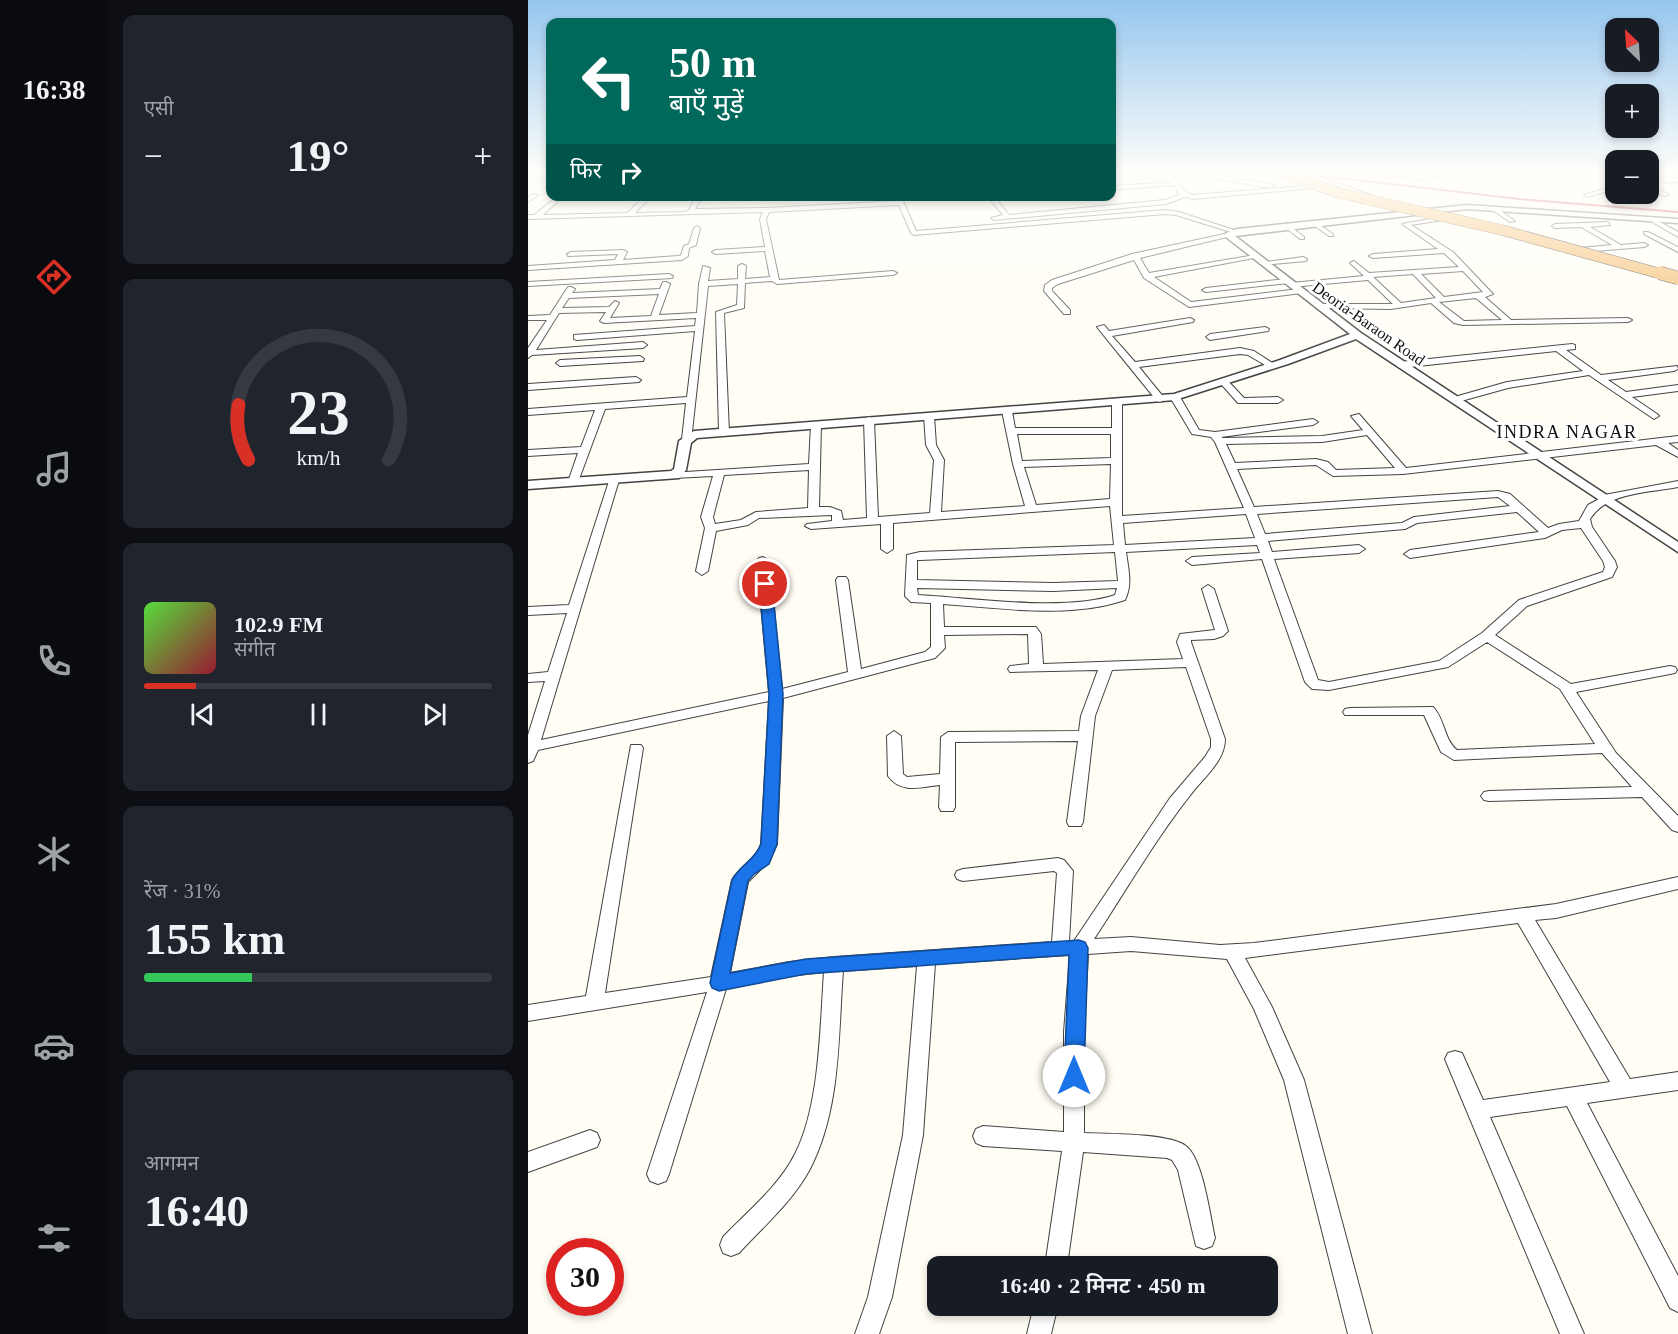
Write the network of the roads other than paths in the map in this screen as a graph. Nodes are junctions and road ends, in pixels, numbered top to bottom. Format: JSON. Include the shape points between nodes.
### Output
{"nodes":[{"id":1,"x":695,"y":235,"type":"edge"},
{"id":2,"x":766,"y":235,"type":"edge"},
{"id":3,"x":1227,"y":235,"type":"edge"},
{"id":4,"x":1234,"y":235,"type":"edge"},
{"id":5,"x":1299,"y":235,"type":"edge"},
{"id":6,"x":1422,"y":235,"type":"edge"},
{"id":7,"x":1521,"y":235,"type":"edge"},
{"id":8,"x":1523,"y":235,"type":"edge"},
{"id":9,"x":1526,"y":235,"type":"edge"},
{"id":10,"x":1600,"y":235,"type":"edge"},
{"id":11,"x":1651,"y":235,"type":"edge"},
{"id":12,"x":1302,"y":238,"type":"dead end"},
{"id":13,"x":1678,"y":242,"type":"edge"},
{"id":14,"x":1666,"y":243,"type":"junction"},
{"id":15,"x":1644,"y":245,"type":"dead end"},
{"id":16,"x":1620,"y":247,"type":"junction"},
{"id":17,"x":768,"y":249,"type":"junction"},
{"id":18,"x":1583,"y":250,"type":"junction"},
{"id":19,"x":1678,"y":250,"type":"edge"},
{"id":20,"x":1445,"y":251,"type":"junction"},
{"id":21,"x":716,"y":252,"type":"dead end"},
{"id":22,"x":571,"y":254,"type":"dead end"},
{"id":23,"x":1135,"y":256,"type":"junction"},
{"id":24,"x":1373,"y":256,"type":"dead end"},
{"id":25,"x":674,"y":258,"type":"junction"},
{"id":26,"x":1303,"y":259,"type":"dead end"},
{"id":27,"x":1259,"y":260,"type":"junction"},
{"id":28,"x":618,"y":262,"type":"junction"},
{"id":29,"x":1354,"y":263,"type":"dead end"},
{"id":30,"x":742,"y":267,"type":"dead end"},
{"id":31,"x":528,"y":268,"type":"edge"},
{"id":32,"x":706,"y":268,"type":"dead end"},
{"id":33,"x":1465,"y":269,"type":"junction"},
{"id":34,"x":1414,"y":271,"type":"junction"},
{"id":35,"x":893,"y":273,"type":"dead end"},
{"id":36,"x":669,"y":276,"type":"junction"},
{"id":37,"x":1147,"y":276,"type":"junction"},
{"id":38,"x":1368,"y":276,"type":"junction"},
{"id":39,"x":1678,"y":276,"type":"edge"},
{"id":40,"x":774,"y":279,"type":"junction"},
{"id":41,"x":575,"y":282,"type":"junction"},
{"id":42,"x":743,"y":282,"type":"junction"},
{"id":43,"x":528,"y":284,"type":"edge"},
{"id":44,"x":703,"y":284,"type":"junction"},
{"id":45,"x":1292,"y":286,"type":"junction"},
{"id":46,"x":1206,"y":290,"type":"dead end"},
{"id":47,"x":663,"y":291,"type":"junction"},
{"id":48,"x":566,"y":296,"type":"junction"},
{"id":49,"x":1479,"y":296,"type":"junction"},
{"id":50,"x":1442,"y":299,"type":"junction"},
{"id":51,"x":1432,"y":300,"type":"junction"},
{"id":52,"x":1318,"y":306,"type":"junction"},
{"id":53,"x":1400,"y":306,"type":"junction"},
{"id":54,"x":1067,"y":312,"type":"dead end"},
{"id":55,"x":554,"y":314,"type":"junction"},
{"id":56,"x":699,"y":315,"type":"junction"},
{"id":57,"x":528,"y":318,"type":"edge"},
{"id":58,"x":654,"y":318,"type":"junction"},
{"id":59,"x":1628,"y":320,"type":"dead end"},
{"id":60,"x":1510,"y":322,"type":"junction"},
{"id":61,"x":1197,"y":326,"type":"junction"},
{"id":62,"x":698,"y":328,"type":"junction"},
{"id":63,"x":1265,"y":329,"type":"dead end"},
{"id":64,"x":645,"y":332,"type":"junction"},
{"id":65,"x":1357,"y":334,"type":"junction"},
{"id":66,"x":643,"y":345,"type":"junction"},
{"id":67,"x":1572,"y":347,"type":"dead end"},
{"id":68,"x":1558,"y":349,"type":"junction"},
{"id":69,"x":1226,"y":352,"type":"junction"},
{"id":70,"x":528,"y":353,"type":"edge"},
{"id":71,"x":640,"y":359,"type":"junction"},
{"id":72,"x":1134,"y":365,"type":"junction"},
{"id":73,"x":1400,"y":365,"type":"junction"},
{"id":74,"x":1273,"y":366,"type":"junction"},
{"id":75,"x":557,"y":367,"type":"junction"},
{"id":76,"x":1674,"y":368,"type":"dead end"},
{"id":77,"x":585,"y":372,"type":"junction"},
{"id":78,"x":1595,"y":375,"type":"junction"},
{"id":79,"x":1224,"y":382,"type":"junction"},
{"id":80,"x":528,"y":387,"type":"edge"},
{"id":81,"x":1678,"y":388,"type":"edge"},
{"id":82,"x":633,"y":392,"type":"junction"},
{"id":83,"x":1624,"y":395,"type":"junction"},
{"id":84,"x":1174,"y":397,"type":"junction"},
{"id":85,"x":1160,"y":399,"type":"junction"},
{"id":86,"x":691,"y":400,"type":"junction"},
{"id":87,"x":1278,"y":400,"type":"dead end"},
{"id":88,"x":1454,"y":400,"type":"junction"},
{"id":89,"x":1117,"y":403,"type":"junction"},
{"id":90,"x":602,"y":406,"type":"junction"},
{"id":91,"x":1007,"y":411,"type":"junction"},
{"id":92,"x":528,"y":412,"type":"edge"},
{"id":93,"x":929,"y":416,"type":"junction"},
{"id":94,"x":1356,"y":416,"type":"dead end"},
{"id":95,"x":1654,"y":416,"type":"dead end"},
{"id":96,"x":869,"y":420,"type":"junction"},
{"id":97,"x":1313,"y":422,"type":"dead end"},
{"id":98,"x":816,"y":425,"type":"junction"},
{"id":99,"x":1116,"y":430,"type":"junction"},
{"id":100,"x":1011,"y":431,"type":"junction"},
{"id":101,"x":724,"y":432,"type":"junction"},
{"id":102,"x":1369,"y":432,"type":"junction"},
{"id":103,"x":1217,"y":438,"type":"junction"},
{"id":104,"x":687,"y":439,"type":"junction"},
{"id":105,"x":1678,"y":440,"type":"edge"},
{"id":106,"x":1659,"y":442,"type":"junction"},
{"id":107,"x":585,"y":450,"type":"junction"},
{"id":108,"x":528,"y":453,"type":"edge"},
{"id":109,"x":1678,"y":454,"type":"edge"},
{"id":110,"x":1541,"y":458,"type":"junction"},
{"id":111,"x":1115,"y":460,"type":"junction"},
{"id":112,"x":1018,"y":464,"type":"junction"},
{"id":113,"x":1231,"y":466,"type":"junction"},
{"id":114,"x":813,"y":467,"type":"junction"},
{"id":115,"x":1402,"y":471,"type":"junction"},
{"id":116,"x":719,"y":473,"type":"junction"},
{"id":117,"x":674,"y":475,"type":"junction"},
{"id":118,"x":614,"y":480,"type":"junction"},
{"id":119,"x":573,"y":482,"type":"junction"},
{"id":120,"x":1678,"y":484,"type":"edge"},
{"id":121,"x":528,"y":485,"type":"edge"},
{"id":122,"x":1604,"y":499,"type":"junction"},
{"id":123,"x":1115,"y":502,"type":"junction"},
{"id":124,"x":1031,"y":508,"type":"junction"},
{"id":125,"x":1520,"y":508,"type":"junction"},
{"id":126,"x":1250,"y":510,"type":"junction"},
{"id":127,"x":813,"y":511,"type":"junction"},
{"id":128,"x":935,"y":516,"type":"junction"},
{"id":129,"x":887,"y":520,"type":"junction"},
{"id":130,"x":1116,"y":520,"type":"junction"},
{"id":131,"x":873,"y":521,"type":"junction"},
{"id":132,"x":838,"y":524,"type":"junction"},
{"id":133,"x":1584,"y":524,"type":"junction"},
{"id":134,"x":811,"y":526,"type":"dead end"},
{"id":135,"x":711,"y":528,"type":"junction"},
{"id":136,"x":1548,"y":534,"type":"junction"},
{"id":137,"x":1262,"y":540,"type":"junction"},
{"id":138,"x":1678,"y":548,"type":"edge"},
{"id":139,"x":887,"y":549,"type":"dead end"},
{"id":140,"x":1120,"y":549,"type":"junction"},
{"id":141,"x":1359,"y":549,"type":"dead end"},
{"id":142,"x":1410,"y":554,"type":"dead end"},
{"id":143,"x":1268,"y":557,"type":"junction"},
{"id":144,"x":763,"y":561,"type":"dead end"},
{"id":145,"x":1192,"y":561,"type":"dead end"},
{"id":146,"x":702,"y":571,"type":"dead end"},
{"id":147,"x":842,"y":580,"type":"dead end"},
{"id":148,"x":911,"y":584,"type":"junction"},
{"id":149,"x":1124,"y":584,"type":"junction"},
{"id":150,"x":1208,"y":589,"type":"dead end"},
{"id":151,"x":938,"y":600,"type":"junction"},
{"id":152,"x":572,"y":609,"type":"junction"},
{"id":153,"x":528,"y":611,"type":"edge"},
{"id":154,"x":938,"y":631,"type":"junction"},
{"id":155,"x":1487,"y":636,"type":"junction"},
{"id":156,"x":1193,"y":663,"type":"junction"},
{"id":157,"x":1107,"y":665,"type":"junction"},
{"id":158,"x":1036,"y":668,"type":"junction"},
{"id":159,"x":1015,"y":669,"type":"dead end"},
{"id":160,"x":1670,"y":670,"type":"dead end"},
{"id":161,"x":855,"y":674,"type":"junction"},
{"id":162,"x":552,"y":676,"type":"junction"},
{"id":163,"x":528,"y":678,"type":"edge"},
{"id":164,"x":1568,"y":689,"type":"junction"},
{"id":165,"x":776,"y":694,"type":"junction"},
{"id":166,"x":1350,"y":712,"type":"dead end"},
{"id":167,"x":894,"y":736,"type":"dead end"},
{"id":168,"x":1084,"y":736,"type":"junction"},
{"id":169,"x":530,"y":746,"type":"edge"},
{"id":170,"x":636,"y":748,"type":"dead end"},
{"id":171,"x":1605,"y":748,"type":"junction"},
{"id":172,"x":947,"y":779,"type":"junction"},
{"id":173,"x":1645,"y":792,"type":"junction"},
{"id":174,"x":1489,"y":796,"type":"dead end"},
{"id":175,"x":947,"y":807,"type":"dead end"},
{"id":176,"x":1075,"y":822,"type":"dead end"},
{"id":177,"x":1678,"y":826,"type":"edge"},
{"id":178,"x":963,"y":875,"type":"dead end"},
{"id":179,"x":1678,"y":883,"type":"edge"},
{"id":180,"x":1523,"y":915,"type":"junction"},
{"id":181,"x":1070,"y":948,"type":"junction"},
{"id":182,"x":1232,"y":951,"type":"junction"},
{"id":183,"x":927,"y":957,"type":"junction"},
{"id":184,"x":834,"y":964,"type":"junction"},
{"id":185,"x":719,"y":983,"type":"junction"},
{"id":186,"x":594,"y":1002,"type":"junction"},
{"id":187,"x":528,"y":1013,"type":"edge"},
{"id":188,"x":1455,"y":1059,"type":"dead end"},
{"id":189,"x":1678,"y":1081,"type":"edge"},
{"id":190,"x":1625,"y":1089,"type":"junction"},
{"id":191,"x":1573,"y":1097,"type":"junction"},
{"id":192,"x":1477,"y":1110,"type":"junction"},
{"id":193,"x":983,"y":1136,"type":"dead end"},
{"id":194,"x":590,"y":1140,"type":"dead end"},
{"id":195,"x":1074,"y":1143,"type":"junction"},
{"id":196,"x":528,"y":1162,"type":"edge"},
{"id":197,"x":658,"y":1174,"type":"dead end"},
{"id":198,"x":1204,"y":1238,"type":"dead end"},
{"id":199,"x":731,"y":1245,"type":"dead end"},
{"id":200,"x":1057,"y":1256,"type":"edge"},
{"id":201,"x":1678,"y":1300,"type":"edge"},
{"id":202,"x":1043,"y":1316,"type":"edge"},
{"id":203,"x":867,"y":1334,"type":"edge"},
{"id":204,"x":1039,"y":1334,"type":"edge"},
{"id":205,"x":1360,"y":1334,"type":"edge"},
{"id":206,"x":1572,"y":1334,"type":"edge"}],
"edges":[{"from":1,"to":25,"type":"street","via":[[684,256]]},
{"from":2,"to":17,"type":"street"},
{"from":3,"to":23,"type":"street"},
{"from":4,"to":27,"type":"street","name":"Deoria-Baraon Road"},
{"from":5,"to":12,"type":"street"},
{"from":6,"to":20,"type":"street"},
{"from":7,"to":39,"type":"highway","bridge":true},
{"from":8,"to":39,"type":"street"},
{"from":9,"to":18,"type":"street"},
{"from":10,"to":16,"type":"street"},
{"from":11,"to":14,"type":"street"},
{"from":13,"to":14,"type":"street"},
{"from":14,"to":19,"type":"street"},
{"from":15,"to":16,"type":"street"},
{"from":16,"to":18,"type":"street"},
{"from":17,"to":21,"type":"street"},
{"from":17,"to":40,"type":"street"},
{"from":18,"to":39,"type":"street"},
{"from":20,"to":24,"type":"street"},
{"from":20,"to":33,"type":"street"},
{"from":22,"to":28,"type":"street","via":[[623,252]]},
{"from":23,"to":37,"type":"street"},
{"from":23,"to":54,"type":"street","via":[[1050,285],[1048,291]]},
{"from":25,"to":28,"type":"street"},
{"from":25,"to":36,"type":"street"},
{"from":26,"to":27,"type":"street"},
{"from":27,"to":37,"type":"street"},
{"from":27,"to":45,"type":"street","name":"Deoria-Baraon Road"},
{"from":28,"to":31,"type":"street"},
{"from":29,"to":38,"type":"street"},
{"from":30,"to":42,"type":"street"},
{"from":32,"to":44,"type":"street"},
{"from":33,"to":34,"type":"street"},
{"from":33,"to":49,"type":"street","via":[[1490,294]]},
{"from":34,"to":38,"type":"street"},
{"from":34,"to":50,"type":"street"},
{"from":35,"to":40,"type":"street","via":[[790,282]]},
{"from":36,"to":41,"type":"street"},
{"from":36,"to":47,"type":"street"},
{"from":37,"to":45,"type":"street","via":[[1189,305]]},
{"from":38,"to":45,"type":"street"},
{"from":38,"to":53,"type":"street"},
{"from":40,"to":42,"type":"street"},
{"from":41,"to":43,"type":"street"},
{"from":41,"to":48,"type":"street"},
{"from":42,"to":44,"type":"street"},
{"from":42,"to":101,"type":"street","via":[[740,308],[720,312]]},
{"from":44,"to":56,"type":"street"},
{"from":45,"to":46,"type":"street"},
{"from":45,"to":52,"type":"street","name":"Deoria-Baraon Road"},
{"from":47,"to":48,"type":"street"},
{"from":47,"to":58,"type":"street"},
{"from":48,"to":55,"type":"street"},
{"from":49,"to":50,"type":"street"},
{"from":49,"to":60,"type":"street"},
{"from":50,"to":51,"type":"street"},
{"from":51,"to":53,"type":"street"},
{"from":51,"to":60,"type":"street","via":[[1463,323]]},
{"from":52,"to":53,"type":"street"},
{"from":52,"to":65,"type":"street","name":"Deoria-Baraon Road"},
{"from":55,"to":57,"type":"street"},
{"from":55,"to":58,"type":"street","via":[[613,306],[604,321]]},
{"from":55,"to":70,"type":"street"},
{"from":56,"to":58,"type":"street"},
{"from":56,"to":62,"type":"street"},
{"from":59,"to":60,"type":"street"},
{"from":61,"to":63,"type":"street"},
{"from":61,"to":69,"type":"street"},
{"from":61,"to":72,"type":"street","via":[[1104,330]]},
{"from":62,"to":64,"type":"street"},
{"from":62,"to":86,"type":"street"},
{"from":64,"to":66,"type":"street"},
{"from":64,"to":75,"type":"street","via":[[579,333]]},
{"from":65,"to":73,"type":"street","name":"Deoria-Baraon Road"},
{"from":65,"to":74,"type":"street"},
{"from":66,"to":71,"type":"street"},
{"from":66,"to":75,"type":"street"},
{"from":67,"to":68,"type":"street"},
{"from":68,"to":73,"type":"street"},
{"from":68,"to":78,"type":"street"},
{"from":69,"to":72,"type":"street"},
{"from":69,"to":74,"type":"street","via":[[1247,352]]},
{"from":70,"to":75,"type":"street"},
{"from":71,"to":77,"type":"street"},
{"from":71,"to":82,"type":"street"},
{"from":72,"to":85,"type":"street"},
{"from":73,"to":88,"type":"street","name":"Deoria-Baraon Road"},
{"from":74,"to":79,"type":"street"},
{"from":75,"to":77,"type":"street"},
{"from":75,"to":77,"type":"street"},
{"from":75,"to":80,"type":"street"},
{"from":76,"to":78,"type":"street"},
{"from":77,"to":82,"type":"street"},
{"from":78,"to":83,"type":"street"},
{"from":78,"to":88,"type":"street","via":[[1507,385]]},
{"from":79,"to":84,"type":"street"},
{"from":79,"to":87,"type":"street","via":[[1241,401]]},
{"from":81,"to":83,"type":"street"},
{"from":82,"to":86,"type":"street"},
{"from":82,"to":90,"type":"street"},
{"from":83,"to":95,"type":"street"},
{"from":84,"to":85,"type":"street"},
{"from":84,"to":103,"type":"street","via":[[1195,432]]},
{"from":85,"to":89,"type":"street"},
{"from":86,"to":104,"type":"street"},
{"from":88,"to":110,"type":"street","name":"Deoria-Baraon Road"},
{"from":89,"to":91,"type":"street"},
{"from":89,"to":99,"type":"street"},
{"from":90,"to":92,"type":"street"},
{"from":90,"to":107,"type":"street"},
{"from":91,"to":93,"type":"street"},
{"from":91,"to":100,"type":"street"},
{"from":93,"to":96,"type":"street"},
{"from":93,"to":128,"type":"street","via":[[931,445],[939,460]]},
{"from":94,"to":102,"type":"street"},
{"from":96,"to":98,"type":"street"},
{"from":96,"to":131,"type":"street"},
{"from":97,"to":103,"type":"street"},
{"from":98,"to":101,"type":"street"},
{"from":98,"to":114,"type":"street"},
{"from":99,"to":100,"type":"street"},
{"from":99,"to":111,"type":"street"},
{"from":100,"to":112,"type":"street"},
{"from":101,"to":104,"type":"street"},
{"from":102,"to":103,"type":"street","via":[[1322,440]]},
{"from":102,"to":115,"type":"street"},
{"from":103,"to":113,"type":"street"},
{"from":104,"to":117,"type":"street","via":[[680,470]]},
{"from":105,"to":106,"type":"street"},
{"from":106,"to":109,"type":"street"},
{"from":106,"to":110,"type":"street"},
{"from":107,"to":108,"type":"street"},
{"from":107,"to":119,"type":"street"},
{"from":110,"to":115,"type":"street"},
{"from":110,"to":122,"type":"street","name":"Deoria-Baraon Road"},
{"from":111,"to":112,"type":"street"},
{"from":111,"to":123,"type":"street"},
{"from":112,"to":124,"type":"street"},
{"from":113,"to":115,"type":"street","via":[[1316,462],[1333,473]]},
{"from":113,"to":126,"type":"street"},
{"from":114,"to":116,"type":"street"},
{"from":114,"to":127,"type":"street"},
{"from":116,"to":117,"type":"street"},
{"from":116,"to":135,"type":"street","via":[[707,517]]},
{"from":117,"to":118,"type":"street"},
{"from":118,"to":119,"type":"street"},
{"from":118,"to":152,"type":"street"},
{"from":119,"to":121,"type":"street"},
{"from":120,"to":122,"type":"street"},
{"from":122,"to":133,"type":"street","via":[[1586,514]]},
{"from":122,"to":138,"type":"street","name":"Deoria-Baraon Road"},
{"from":123,"to":124,"type":"street"},
{"from":123,"to":130,"type":"street"},
{"from":124,"to":128,"type":"street"},
{"from":125,"to":126,"type":"street","via":[[1498,494]]},
{"from":125,"to":136,"type":"street"},
{"from":125,"to":137,"type":"street","via":[[1414,520],[1405,526]]},
{"from":126,"to":130,"type":"street"},
{"from":126,"to":137,"type":"street"},
{"from":127,"to":132,"type":"street","via":[[835,511]]},
{"from":127,"to":135,"type":"street","via":[[756,515],[744,523]]},
{"from":128,"to":129,"type":"street"},
{"from":129,"to":131,"type":"street"},
{"from":129,"to":139,"type":"street"},
{"from":130,"to":140,"type":"street"},
{"from":131,"to":132,"type":"street"},
{"from":132,"to":134,"type":"street"},
{"from":133,"to":136,"type":"street","via":[[1559,527]]},
{"from":133,"to":155,"type":"street","via":[[1610,561],[1608,574],[1523,603]]},
{"from":135,"to":146,"type":"street"},
{"from":136,"to":142,"type":"street"},
{"from":137,"to":140,"type":"street"},
{"from":137,"to":143,"type":"street"},
{"from":140,"to":148,"type":"street","via":[[920,556],[910,561]]},
{"from":140,"to":149,"type":"street"},
{"from":141,"to":143,"type":"street"},
{"from":143,"to":145,"type":"street"},
{"from":143,"to":155,"type":"street","via":[[1312,682],[1317,686],[1443,664]]},
{"from":144,"to":165,"type":"street"},
{"from":147,"to":161,"type":"street"},
{"from":148,"to":149,"type":"street"},
{"from":148,"to":151,"type":"street","via":[[912,597]]},
{"from":149,"to":151,"type":"street","via":[[1121,597],[1101,604]]},
{"from":150,"to":156,"type":"street","via":[[1222,630],[1185,637]]},
{"from":151,"to":154,"type":"street"},
{"from":152,"to":153,"type":"street"},
{"from":152,"to":162,"type":"street"},
{"from":154,"to":158,"type":"street","via":[[1031,630],[1035,634]]},
{"from":154,"to":161,"type":"street","via":[[938,648],[934,653]]},
{"from":155,"to":164,"type":"street"},
{"from":156,"to":157,"type":"street"},
{"from":156,"to":181,"type":"street","via":[[1218,747]]},
{"from":157,"to":158,"type":"street"},
{"from":157,"to":168,"type":"street"},
{"from":158,"to":159,"type":"street"},
{"from":160,"to":164,"type":"street"},
{"from":161,"to":165,"type":"street"},
{"from":162,"to":163,"type":"street"},
{"from":162,"to":169,"type":"street"},
{"from":164,"to":171,"type":"street"},
{"from":165,"to":169,"type":"street"},
{"from":165,"to":185,"type":"street","via":[[767,852],[740,880]]},
{"from":166,"to":171,"type":"street","via":[[1428,710],[1446,749],[1454,755]]},
{"from":167,"to":172,"type":"street","via":[[899,780],[904,783]]},
{"from":168,"to":172,"type":"street","via":[[951,736],[947,739]]},
{"from":168,"to":176,"type":"street"},
{"from":170,"to":186,"type":"street"},
{"from":171,"to":173,"type":"street"},
{"from":172,"to":175,"type":"street"},
{"from":173,"to":174,"type":"street"},
{"from":173,"to":177,"type":"street"},
{"from":178,"to":181,"type":"street","via":[[1063,866]]},
{"from":179,"to":180,"type":"street"},
{"from":180,"to":182,"type":"street"},
{"from":180,"to":190,"type":"street"},
{"from":181,"to":182,"type":"street","via":[[1131,944]]},
{"from":181,"to":183,"type":"street"},
{"from":181,"to":195,"type":"street"},
{"from":182,"to":205,"type":"street","via":[[1263,1007],[1294,1080]]},
{"from":183,"to":184,"type":"street"},
{"from":183,"to":203,"type":"street","via":[[913,1135],[880,1297]]},
{"from":184,"to":185,"type":"street"},
{"from":184,"to":199,"type":"street","via":[[820,1105],[812,1137],[790,1179]]},
{"from":185,"to":186,"type":"street"},
{"from":185,"to":197,"type":"street"},
{"from":186,"to":187,"type":"street"},
{"from":188,"to":192,"type":"street"},
{"from":189,"to":190,"type":"street"},
{"from":190,"to":191,"type":"street"},
{"from":191,"to":192,"type":"street"},
{"from":191,"to":201,"type":"street"},
{"from":192,"to":206,"type":"street"},
{"from":193,"to":195,"type":"street"},
{"from":194,"to":196,"type":"street"},
{"from":195,"to":198,"type":"street","via":[[1168,1148],[1179,1154],[1188,1167]]},
{"from":195,"to":200,"type":"street"},
{"from":202,"to":204,"type":"street"}]}
